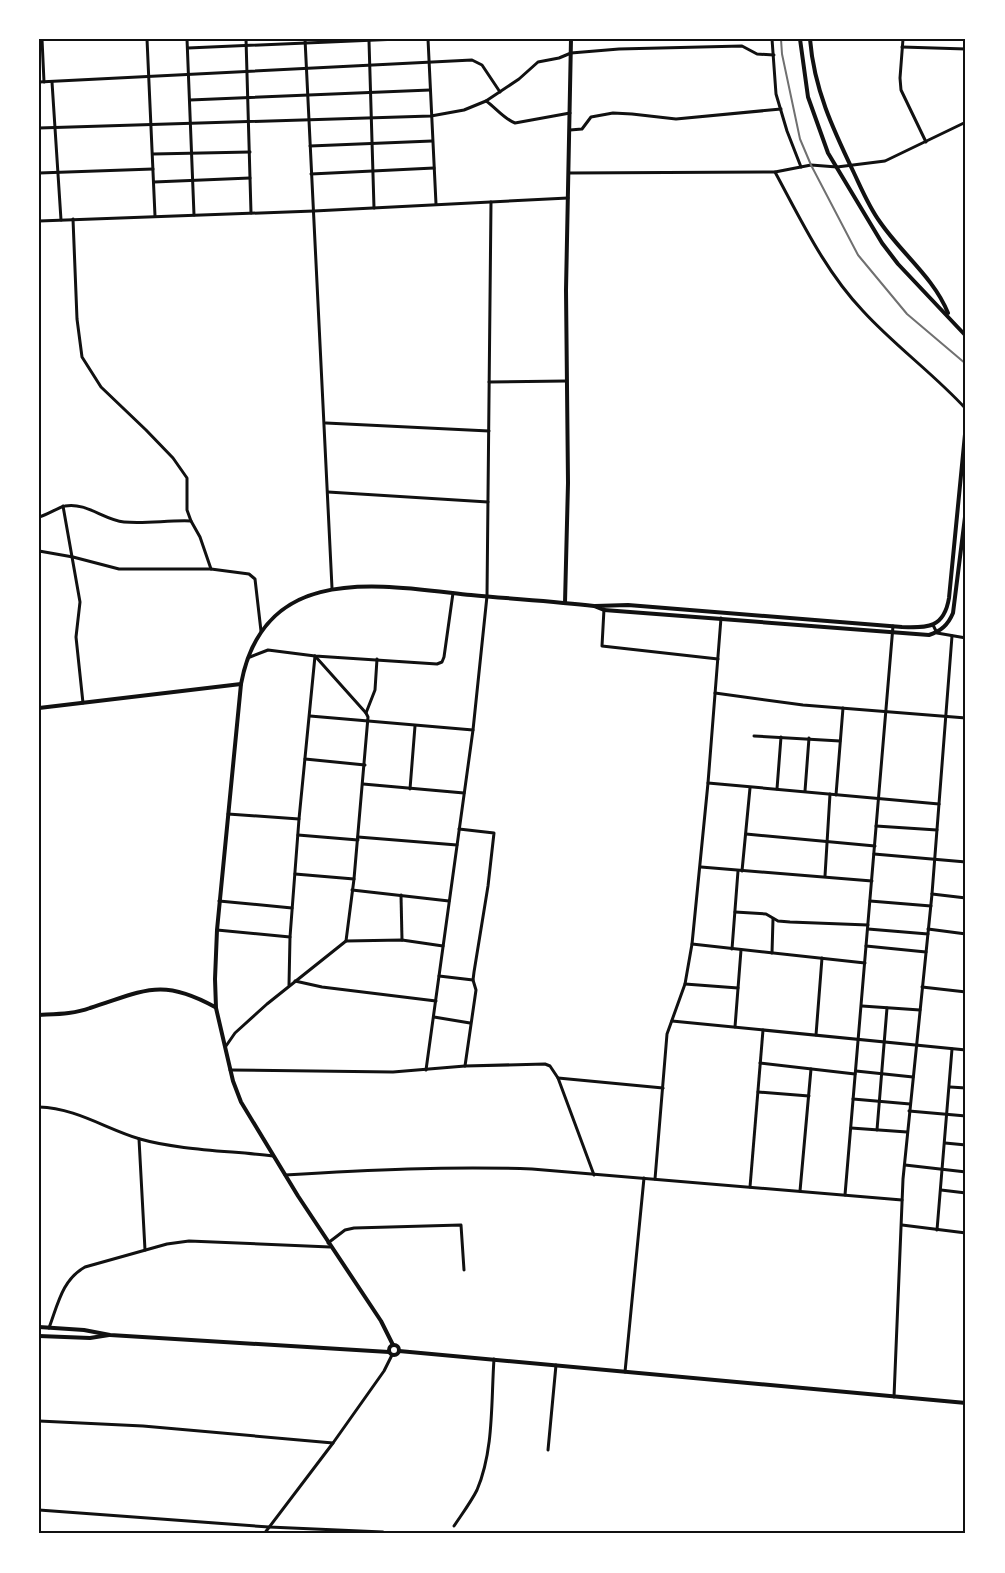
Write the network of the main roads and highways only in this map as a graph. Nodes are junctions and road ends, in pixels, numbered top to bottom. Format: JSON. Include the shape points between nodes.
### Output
{"nodes":[{"id":1,"x":571,"y":39,"type":"edge"},
{"id":2,"x":800,"y":39,"type":"edge"},
{"id":3,"x":810,"y":39,"type":"edge"},
{"id":4,"x":950,"y":317,"type":"junction"},
{"id":5,"x":966,"y":336,"type":"edge"},
{"id":6,"x":966,"y":424,"type":"edge"},
{"id":7,"x":964,"y":467,"type":"edge"},
{"id":8,"x":964,"y":477,"type":"edge"},
{"id":9,"x":966,"y":509,"type":"edge"},
{"id":10,"x":964,"y":553,"type":"edge"},
{"id":11,"x":565,"y":603,"type":"junction"},
{"id":12,"x":594,"y":606,"type":"junction"},
{"id":13,"x":768,"y":616,"type":"junction"},
{"id":14,"x":805,"y":619,"type":"junction"},
{"id":15,"x":768,"y":623,"type":"junction"},
{"id":16,"x":804,"y":625,"type":"junction"},
{"id":17,"x":241,"y":684,"type":"junction"},
{"id":18,"x":39,"y":708,"type":"edge"},
{"id":19,"x":216,"y":1008,"type":"junction"},
{"id":20,"x":39,"y":1015,"type":"edge"},
{"id":21,"x":39,"y":1327,"type":"edge"},
{"id":22,"x":110,"y":1335,"type":"junction"},
{"id":23,"x":39,"y":1336,"type":"edge"},
{"id":24,"x":393,"y":1345,"type":"junction"},
{"id":25,"x":399,"y":1351,"type":"junction"},
{"id":26,"x":391,"y":1353,"type":"junction"},
{"id":27,"x":966,"y":1403,"type":"edge"}],
"edges":[{"from":1,"to":11,"type":"main road"},
{"from":2,"to":4,"type":"main road","via":[[808,97],[828,153],[882,243]]},
{"from":3,"to":4,"type":"main road","via":[[820,96],[840,147],[879,221],[941,295]]},
{"from":4,"to":5,"type":"main road"},
{"from":6,"to":7,"type":"main road"},
{"from":7,"to":8,"type":"main road"},
{"from":8,"to":14,"type":"main road","via":[[948,605],[933,625],[893,627]]},
{"from":9,"to":10,"type":"main road"},
{"from":10,"to":16,"type":"main road","via":[[953,613],[937,633]]},
{"from":11,"to":12,"type":"main road"},
{"from":11,"to":17,"type":"main road","via":[[389,587],[332,588],[296,601],[261,631]]},
{"from":12,"to":13,"type":"main road"},
{"from":12,"to":15,"type":"main road","via":[[604,610]]},
{"from":13,"to":14,"type":"main road"},
{"from":13,"to":15,"type":"main road"},
{"from":14,"to":16,"type":"main road"},
{"from":15,"to":16,"type":"main road"},
{"from":17,"to":18,"type":"main road"},
{"from":17,"to":19,"type":"main road","via":[[216,930]]},
{"from":19,"to":20,"type":"main road","via":[[199,998],[165,989],[132,993],[77,1012]]},
{"from":19,"to":24,"type":"main road","via":[[241,1102]]},
{"from":21,"to":22,"type":"main road"},
{"from":22,"to":23,"type":"main road"},
{"from":22,"to":26,"type":"main road"},
{"from":24,"to":25,"type":"main road"},
{"from":24,"to":26,"type":"main road"},
{"from":25,"to":26,"type":"main road"},
{"from":25,"to":27,"type":"main road"}]}
